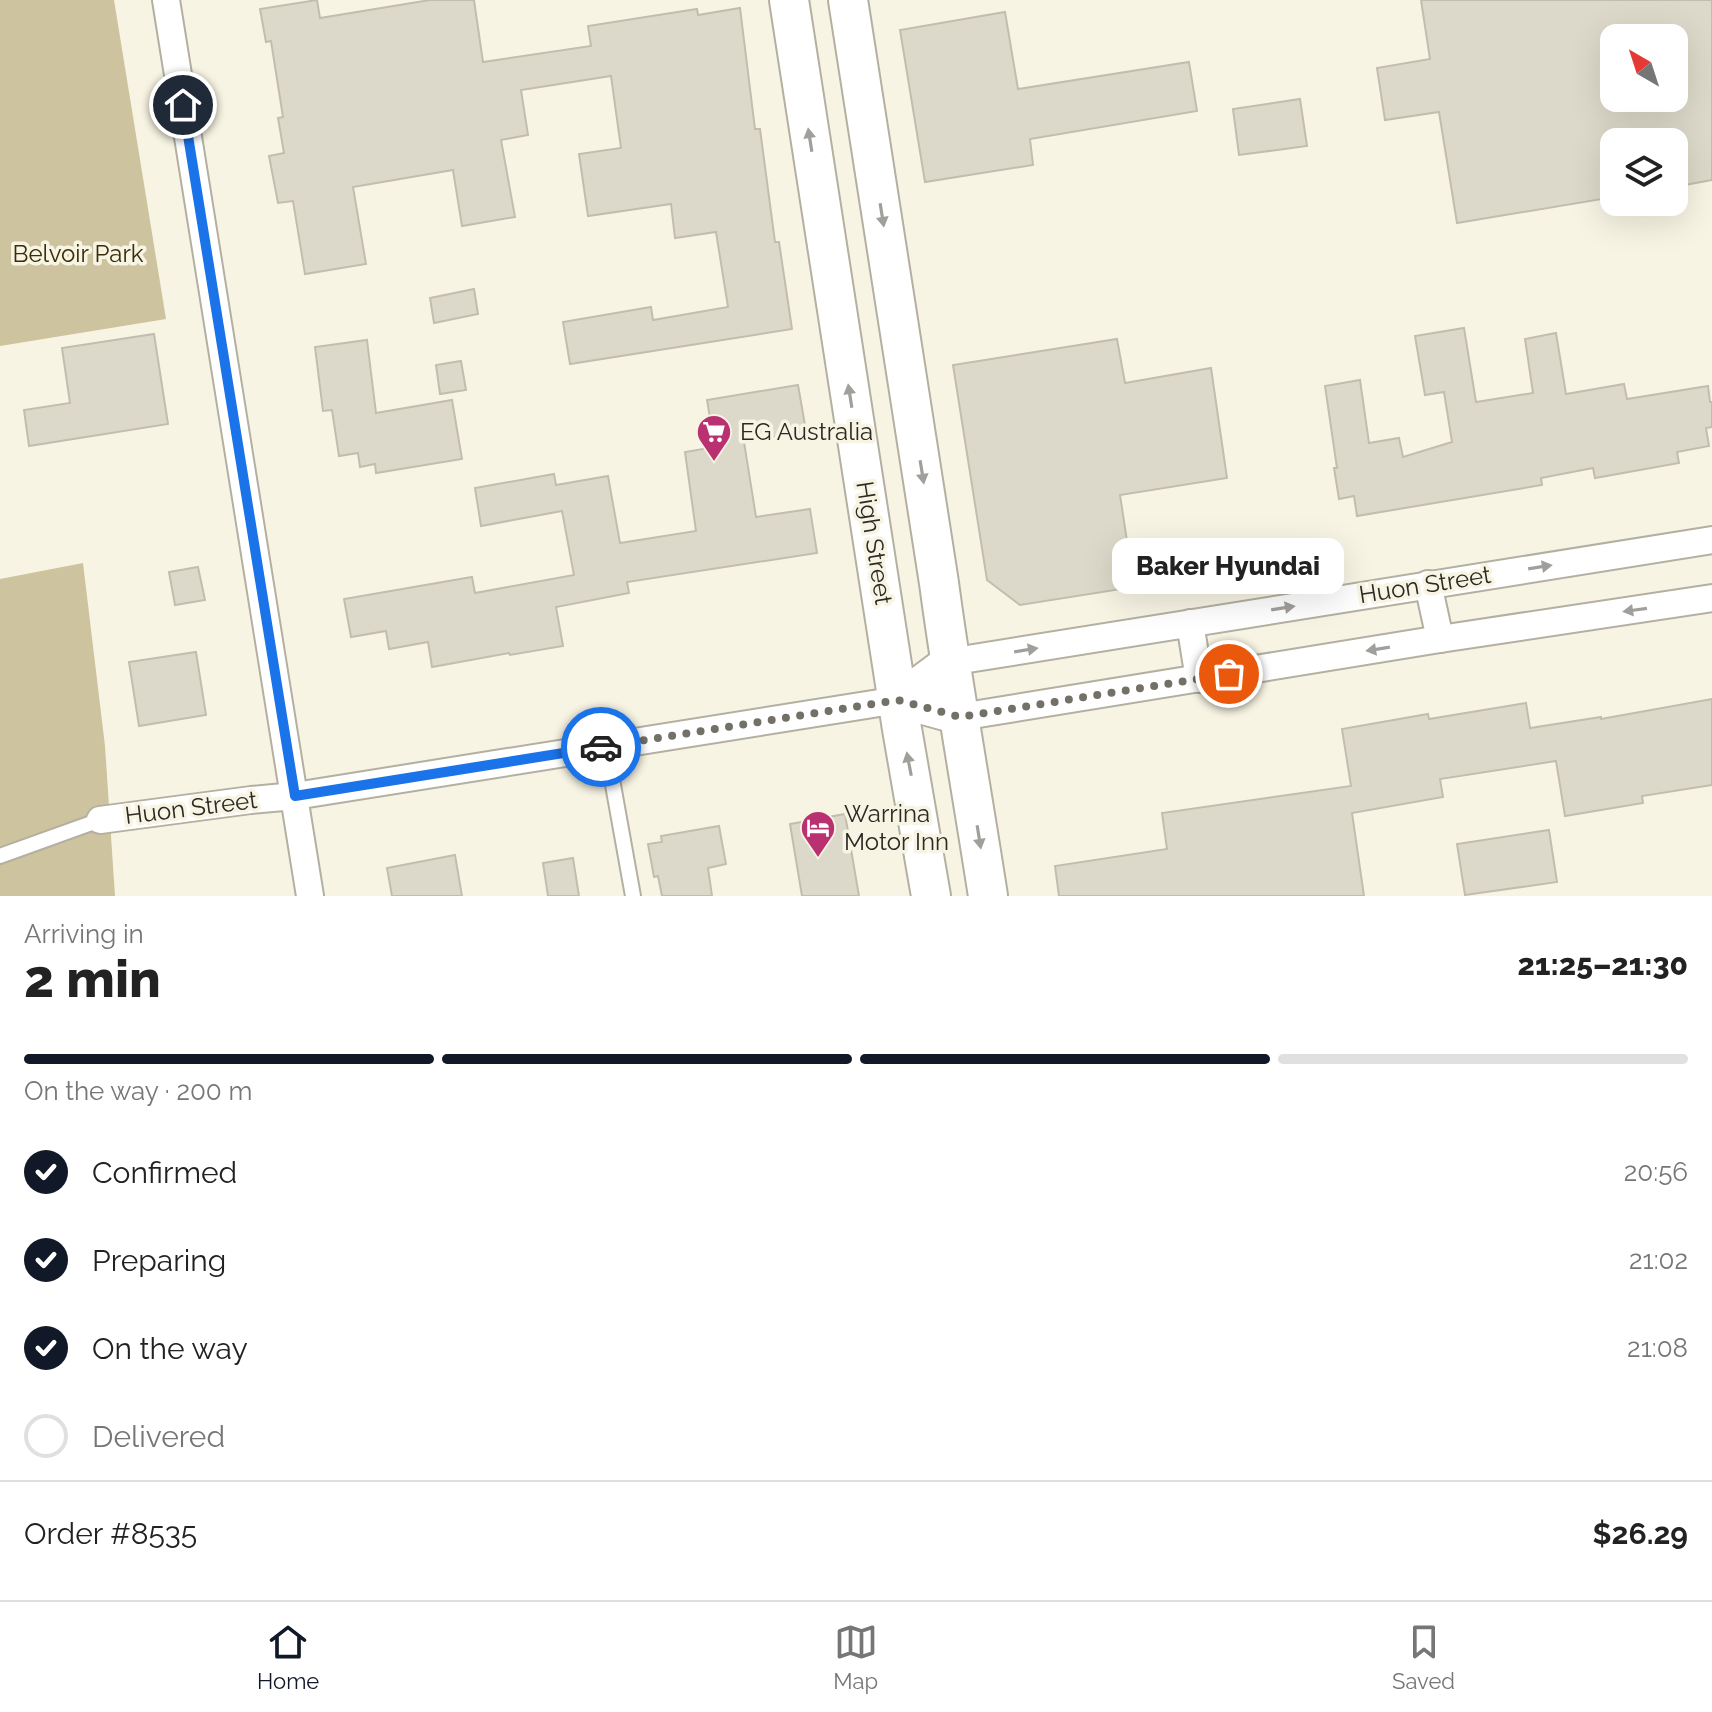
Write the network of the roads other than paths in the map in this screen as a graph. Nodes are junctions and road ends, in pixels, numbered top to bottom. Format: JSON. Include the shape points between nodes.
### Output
{"nodes":[{"id":1,"x":166,"y":0,"type":"edge"},
{"id":2,"x":789,"y":0,"type":"edge"},
{"id":3,"x":848,"y":0,"type":"edge"},
{"id":4,"x":1712,"y":540,"type":"edge"},
{"id":5,"x":1428,"y":584,"type":"junction"},
{"id":6,"x":1712,"y":598,"type":"edge"},
{"id":7,"x":1190,"y":623,"type":"junction"},
{"id":8,"x":1440,"y":639,"type":"junction"},
{"id":9,"x":949,"y":662,"type":"junction"},
{"id":10,"x":1199,"y":679,"type":"junction"},
{"id":11,"x":898,"y":700,"type":"junction"},
{"id":12,"x":960,"y":717,"type":"junction"},
{"id":13,"x":606,"y":746,"type":"junction"},
{"id":14,"x":295,"y":796,"type":"junction"},
{"id":15,"x":100,"y":820,"type":"joint"},
{"id":16,"x":0,"y":856,"type":"edge"},
{"id":17,"x":310,"y":896,"type":"edge"},
{"id":18,"x":633,"y":896,"type":"edge"},
{"id":19,"x":931,"y":896,"type":"edge"},
{"id":20,"x":988,"y":896,"type":"edge"}],
"edges":[{"from":1,"to":14,"type":"street"},
{"from":11,"to":2,"type":"main road","name":"High Street","one_way":true},
{"from":3,"to":9,"type":"main road","one_way":true},
{"from":5,"to":4,"type":"street","name":"Huon Street","one_way":true},
{"from":7,"to":5,"type":"street","name":"Huon Street","one_way":true},
{"from":5,"to":8,"type":"street"},
{"from":6,"to":8,"type":"street","one_way":true},
{"from":9,"to":7,"type":"street","name":"Huon Street","one_way":true},
{"from":7,"to":10,"type":"street"},
{"from":8,"to":10,"type":"street","one_way":true},
{"from":9,"to":11,"type":"street"},
{"from":9,"to":12,"type":"main road"},
{"from":10,"to":12,"type":"street"},
{"from":11,"to":12,"type":"street"},
{"from":11,"to":13,"type":"street","name":"Huon Street"},
{"from":19,"to":11,"type":"main road","name":"High Street","one_way":true},
{"from":12,"to":20,"type":"main road","one_way":true},
{"from":13,"to":14,"type":"street","name":"Huon Street"},
{"from":13,"to":18,"type":"lane"},
{"from":14,"to":15,"type":"street","name":"Huon Street"},
{"from":14,"to":17,"type":"street"},
{"from":15,"to":16,"type":"lane"}]}
